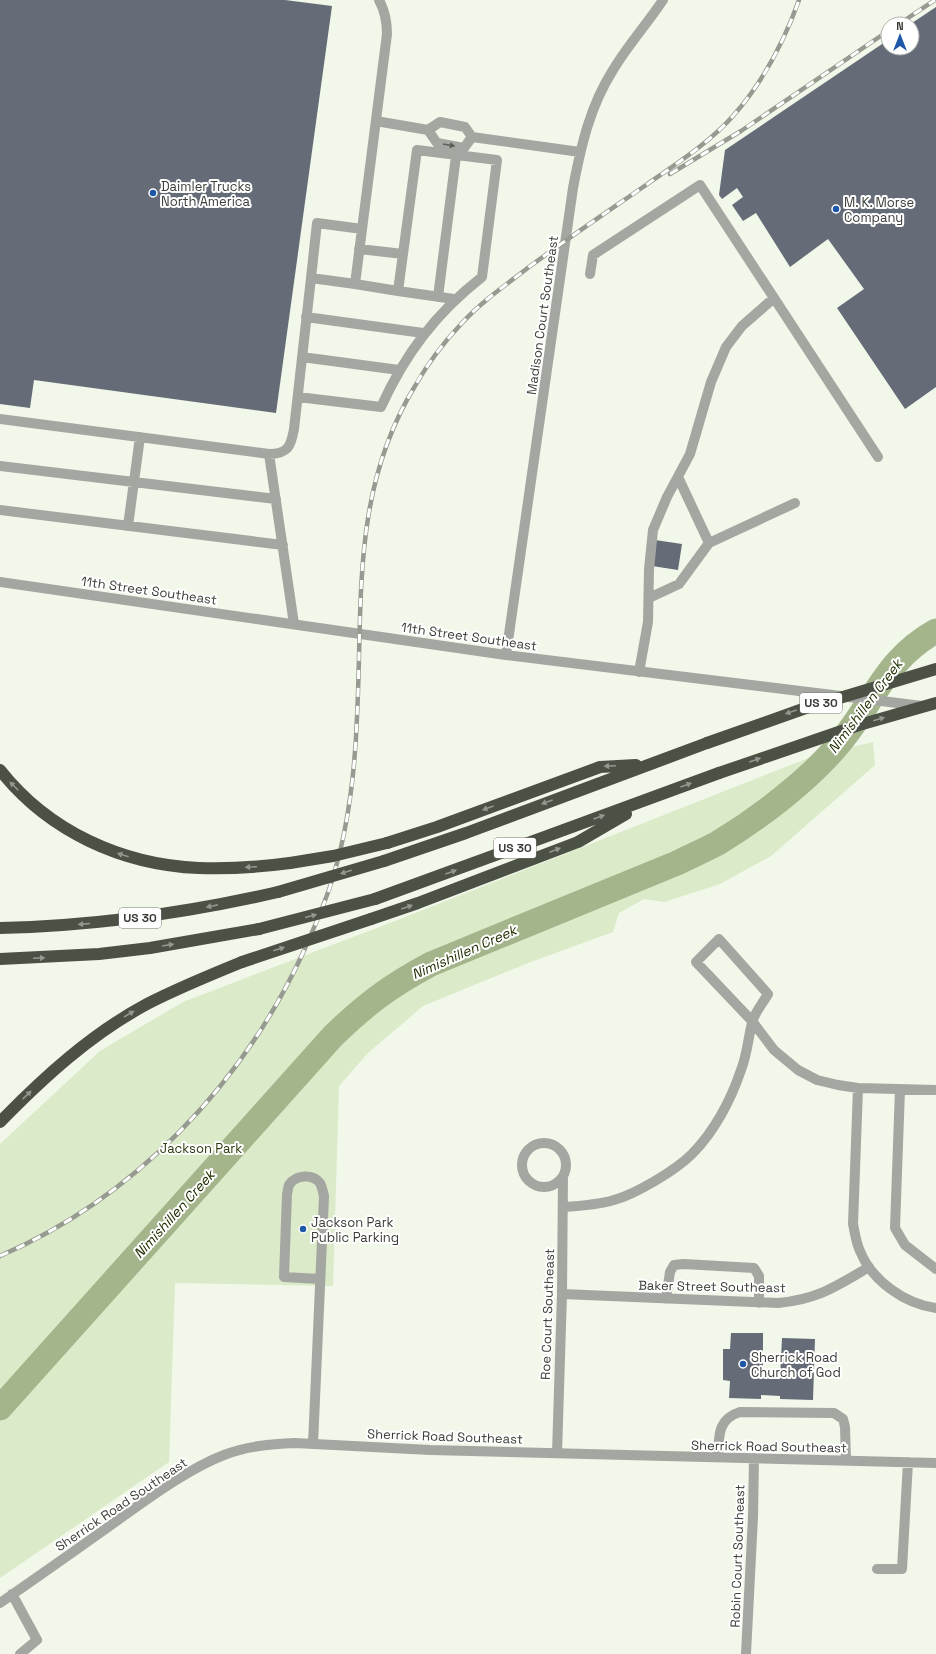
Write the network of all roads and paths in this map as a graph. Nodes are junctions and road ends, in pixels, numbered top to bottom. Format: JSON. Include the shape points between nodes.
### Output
{"nodes":[{"id":1,"x":379,"y":0,"type":"edge"},
{"id":2,"x":663,"y":0,"type":"edge"},
{"id":3,"x":376,"y":121,"type":"junction"},
{"id":4,"x":428,"y":130,"type":"junction"},
{"id":5,"x":472,"y":137,"type":"junction"},
{"id":6,"x":580,"y":152,"type":"junction"},
{"id":7,"x":456,"y":156,"type":"junction"},
{"id":8,"x":362,"y":229,"type":"junction"},
{"id":9,"x":360,"y":249,"type":"junction"},
{"id":10,"x":403,"y":254,"type":"junction"},
{"id":11,"x":590,"y":274,"type":"dead end"},
{"id":12,"x":311,"y":278,"type":"junction"},
{"id":13,"x":355,"y":284,"type":"junction"},
{"id":14,"x":398,"y":291,"type":"junction"},
{"id":15,"x":438,"y":297,"type":"junction"},
{"id":16,"x":774,"y":298,"type":"junction"},
{"id":17,"x":454,"y":299,"type":"junction"},
{"id":18,"x":306,"y":317,"type":"junction"},
{"id":19,"x":424,"y":334,"type":"junction"},
{"id":20,"x":302,"y":357,"type":"junction"},
{"id":21,"x":399,"y":370,"type":"junction"},
{"id":22,"x":298,"y":397,"type":"junction"},
{"id":23,"x":0,"y":419,"type":"edge"},
{"id":24,"x":140,"y":437,"type":"junction"},
{"id":25,"x":269,"y":454,"type":"junction"},
{"id":26,"x":878,"y":457,"type":"dead end"},
{"id":27,"x":0,"y":466,"type":"edge"},
{"id":28,"x":678,"y":477,"type":"junction"},
{"id":29,"x":134,"y":482,"type":"junction"},
{"id":30,"x":276,"y":499,"type":"junction"},
{"id":31,"x":795,"y":503,"type":"dead end"},
{"id":32,"x":0,"y":510,"type":"edge"},
{"id":33,"x":128,"y":526,"type":"junction"},
{"id":34,"x":709,"y":543,"type":"junction"},
{"id":35,"x":283,"y":545,"type":"junction"},
{"id":36,"x":0,"y":582,"type":"edge"},
{"id":37,"x":649,"y":598,"type":"junction"},
{"id":38,"x":294,"y":624,"type":"junction"},
{"id":39,"x":506,"y":655,"type":"junction"},
{"id":40,"x":936,"y":669,"type":"edge"},
{"id":41,"x":639,"y":672,"type":"junction"},
{"id":42,"x":936,"y":703,"type":"edge"},
{"id":43,"x":936,"y":708,"type":"edge"},
{"id":44,"x":649,"y":764,"type":"junction"},
{"id":45,"x":0,"y":770,"type":"edge"},
{"id":46,"x":654,"y":797,"type":"junction"},
{"id":47,"x":0,"y":928,"type":"edge"},
{"id":48,"x":0,"y":959,"type":"edge"},
{"id":49,"x":752,"y":1021,"type":"junction"},
{"id":50,"x":858,"y":1088,"type":"junction"},
{"id":51,"x":900,"y":1089,"type":"junction"},
{"id":52,"x":936,"y":1090,"type":"edge"},
{"id":53,"x":0,"y":1122,"type":"edge"},
{"id":54,"x":563,"y":1176,"type":"junction"},
{"id":55,"x":563,"y":1207,"type":"junction"},
{"id":56,"x":869,"y":1267,"type":"junction"},
{"id":57,"x":936,"y":1269,"type":"edge"},
{"id":58,"x":320,"y":1278,"type":"junction"},
{"id":59,"x":562,"y":1294,"type":"junction"},
{"id":60,"x":666,"y":1299,"type":"junction"},
{"id":61,"x":759,"y":1303,"type":"junction"},
{"id":62,"x":936,"y":1308,"type":"edge"},
{"id":63,"x":313,"y":1444,"type":"junction"},
{"id":64,"x":557,"y":1453,"type":"junction"},
{"id":65,"x":718,"y":1457,"type":"junction"},
{"id":66,"x":754,"y":1458,"type":"junction"},
{"id":67,"x":846,"y":1460,"type":"junction"},
{"id":68,"x":908,"y":1462,"type":"junction"},
{"id":69,"x":936,"y":1463,"type":"edge"},
{"id":70,"x":877,"y":1569,"type":"dead end"},
{"id":71,"x":12,"y":1594,"type":"junction"},
{"id":72,"x":0,"y":1603,"type":"edge"},
{"id":73,"x":20,"y":1654,"type":"edge"},
{"id":74,"x":746,"y":1654,"type":"edge"}],
"edges":[{"from":1,"to":3,"type":"street","via":[[387,21],[387,34]]},
{"from":2,"to":6,"type":"street","name":"Madison Court Southeast","via":[[623,54],[602,89]]},
{"from":3,"to":4,"type":"street"},
{"from":3,"to":8,"type":"street"},
{"from":4,"to":5,"type":"street","via":[[440,122],[465,126]]},
{"from":4,"to":5,"type":"street","one_way":true,"via":[[437,143],[464,148]]},
{"from":5,"to":6,"type":"street"},
{"from":6,"to":39,"type":"street","name":"Madison Court Southeast"},
{"from":7,"to":10,"type":"street","via":[[417,150]]},
{"from":7,"to":15,"type":"street"},
{"from":7,"to":17,"type":"street","via":[[497,160],[482,277]]},
{"from":8,"to":9,"type":"street"},
{"from":8,"to":12,"type":"street","via":[[317,223]]},
{"from":9,"to":10,"type":"street"},
{"from":9,"to":13,"type":"street"},
{"from":10,"to":14,"type":"street"},
{"from":11,"to":16,"type":"street","via":[[593,255],[700,185]]},
{"from":12,"to":13,"type":"street"},
{"from":12,"to":18,"type":"street"},
{"from":13,"to":14,"type":"street"},
{"from":14,"to":15,"type":"street"},
{"from":15,"to":17,"type":"street"},
{"from":16,"to":26,"type":"street"},
{"from":16,"to":28,"type":"street","via":[[742,326],[726,347],[713,375],[690,454]]},
{"from":17,"to":19,"type":"street"},
{"from":18,"to":19,"type":"street"},
{"from":18,"to":20,"type":"street"},
{"from":19,"to":21,"type":"street"},
{"from":20,"to":21,"type":"street"},
{"from":20,"to":22,"type":"street"},
{"from":21,"to":22,"type":"street","via":[[380,407]]},
{"from":22,"to":25,"type":"street","via":[[291,444],[282,452]]},
{"from":23,"to":24,"type":"street"},
{"from":24,"to":25,"type":"street"},
{"from":24,"to":29,"type":"street"},
{"from":25,"to":30,"type":"street"},
{"from":27,"to":29,"type":"street"},
{"from":28,"to":34,"type":"street"},
{"from":28,"to":37,"type":"street","via":[[653,530]]},
{"from":29,"to":30,"type":"street"},
{"from":29,"to":33,"type":"street"},
{"from":30,"to":35,"type":"street"},
{"from":31,"to":34,"type":"street"},
{"from":32,"to":33,"type":"street"},
{"from":33,"to":35,"type":"street"},
{"from":34,"to":37,"type":"street","via":[[679,584]]},
{"from":35,"to":38,"type":"street"},
{"from":36,"to":38,"type":"street","name":"11th Street Southeast"},
{"from":37,"to":41,"type":"street","via":[[648,622]]},
{"from":38,"to":39,"type":"street","name":"11th Street Southeast"},
{"from":39,"to":41,"type":"street","name":"11th Street Southeast"},
{"from":40,"to":44,"type":"highway","number":"US 30","one_way":true,"bridge":true,"via":[[803,709]]},
{"from":41,"to":43,"type":"street","name":"11th Street Southeast","bridge":true},
{"from":46,"to":42,"type":"highway","number":"US 30","one_way":true,"bridge":true,"via":[[852,727]]},
{"from":44,"to":45,"type":"highway","one_way":true,"bridge":true,"via":[[600,767],[386,843],[290,864],[229,868],[167,865],[126,856],[87,840],[51,819]]},
{"from":44,"to":47,"type":"highway","number":"US 30","one_way":true,"bridge":true,"via":[[384,861],[278,892],[187,911],[121,921]]},
{"from":48,"to":46,"type":"highway","number":"US 30","one_way":true,"bridge":true,"via":[[91,955],[143,949],[259,929],[374,899]]},
{"from":53,"to":46,"type":"highway","one_way":true,"bridge":true,"via":[[68,1058],[118,1021],[174,990],[242,962],[371,920],[578,842]]},
{"from":49,"to":49,"type":"street","via":[[696,962],[719,939],[768,994]]},
{"from":49,"to":50,"type":"street","via":[[774,1050],[798,1070],[817,1080]]},
{"from":49,"to":55,"type":"street","via":[[746,1057],[732,1092],[707,1136],[691,1154],[646,1186],[616,1200]]},
{"from":50,"to":51,"type":"street"},
{"from":50,"to":56,"type":"street","via":[[854,1224],[859,1251]]},
{"from":51,"to":52,"type":"street"},
{"from":51,"to":57,"type":"street","via":[[895,1228],[905,1245]]},
{"from":54,"to":54,"type":"street","name":"Roe Court Southeast","via":[[565,1160],[555,1146],[540,1143],[525,1154],[522,1168],[525,1176],[533,1184],[548,1186],[555,1184]]},
{"from":54,"to":55,"type":"street","name":"Roe Court Southeast"},
{"from":55,"to":59,"type":"street","name":"Roe Court Southeast"},
{"from":56,"to":61,"type":"street","name":"Baker Street Southeast","via":[[811,1298]]},
{"from":56,"to":62,"type":"street","via":[[900,1295],[918,1304]]},
{"from":58,"to":58,"type":"street","via":[[284,1277],[287,1194],[289,1185],[296,1178],[305,1176],[316,1179],[324,1196]]},
{"from":58,"to":63,"type":"street"},
{"from":59,"to":60,"type":"street","name":"Baker Street Southeast"},
{"from":59,"to":64,"type":"street","name":"Roe Court Southeast"},
{"from":60,"to":61,"type":"street","name":"Baker Street Southeast"},
{"from":60,"to":61,"type":"street","via":[[670,1272],[674,1265],[684,1264],[754,1268],[759,1276]]},
{"from":63,"to":64,"type":"street","name":"Sherrick Road Southeast"},
{"from":63,"to":71,"type":"street","name":"Sherrick Road Southeast","via":[[255,1447],[223,1455],[204,1464]]},
{"from":64,"to":65,"type":"street","name":"Sherrick Road Southeast"},
{"from":65,"to":66,"type":"street","name":"Sherrick Road Southeast"},
{"from":65,"to":67,"type":"street","via":[[720,1430],[725,1420],[740,1412],[834,1413],[843,1419]]},
{"from":66,"to":67,"type":"street","name":"Sherrick Road Southeast"},
{"from":66,"to":74,"type":"street","name":"Robin Court Southeast"},
{"from":67,"to":68,"type":"street","name":"Sherrick Road Southeast"},
{"from":68,"to":69,"type":"street","name":"Sherrick Road Southeast"},
{"from":68,"to":70,"type":"street","via":[[902,1570]]},
{"from":71,"to":72,"type":"street","name":"Sherrick Road Southeast"},
{"from":71,"to":73,"type":"street","via":[[37,1640]]}]}
